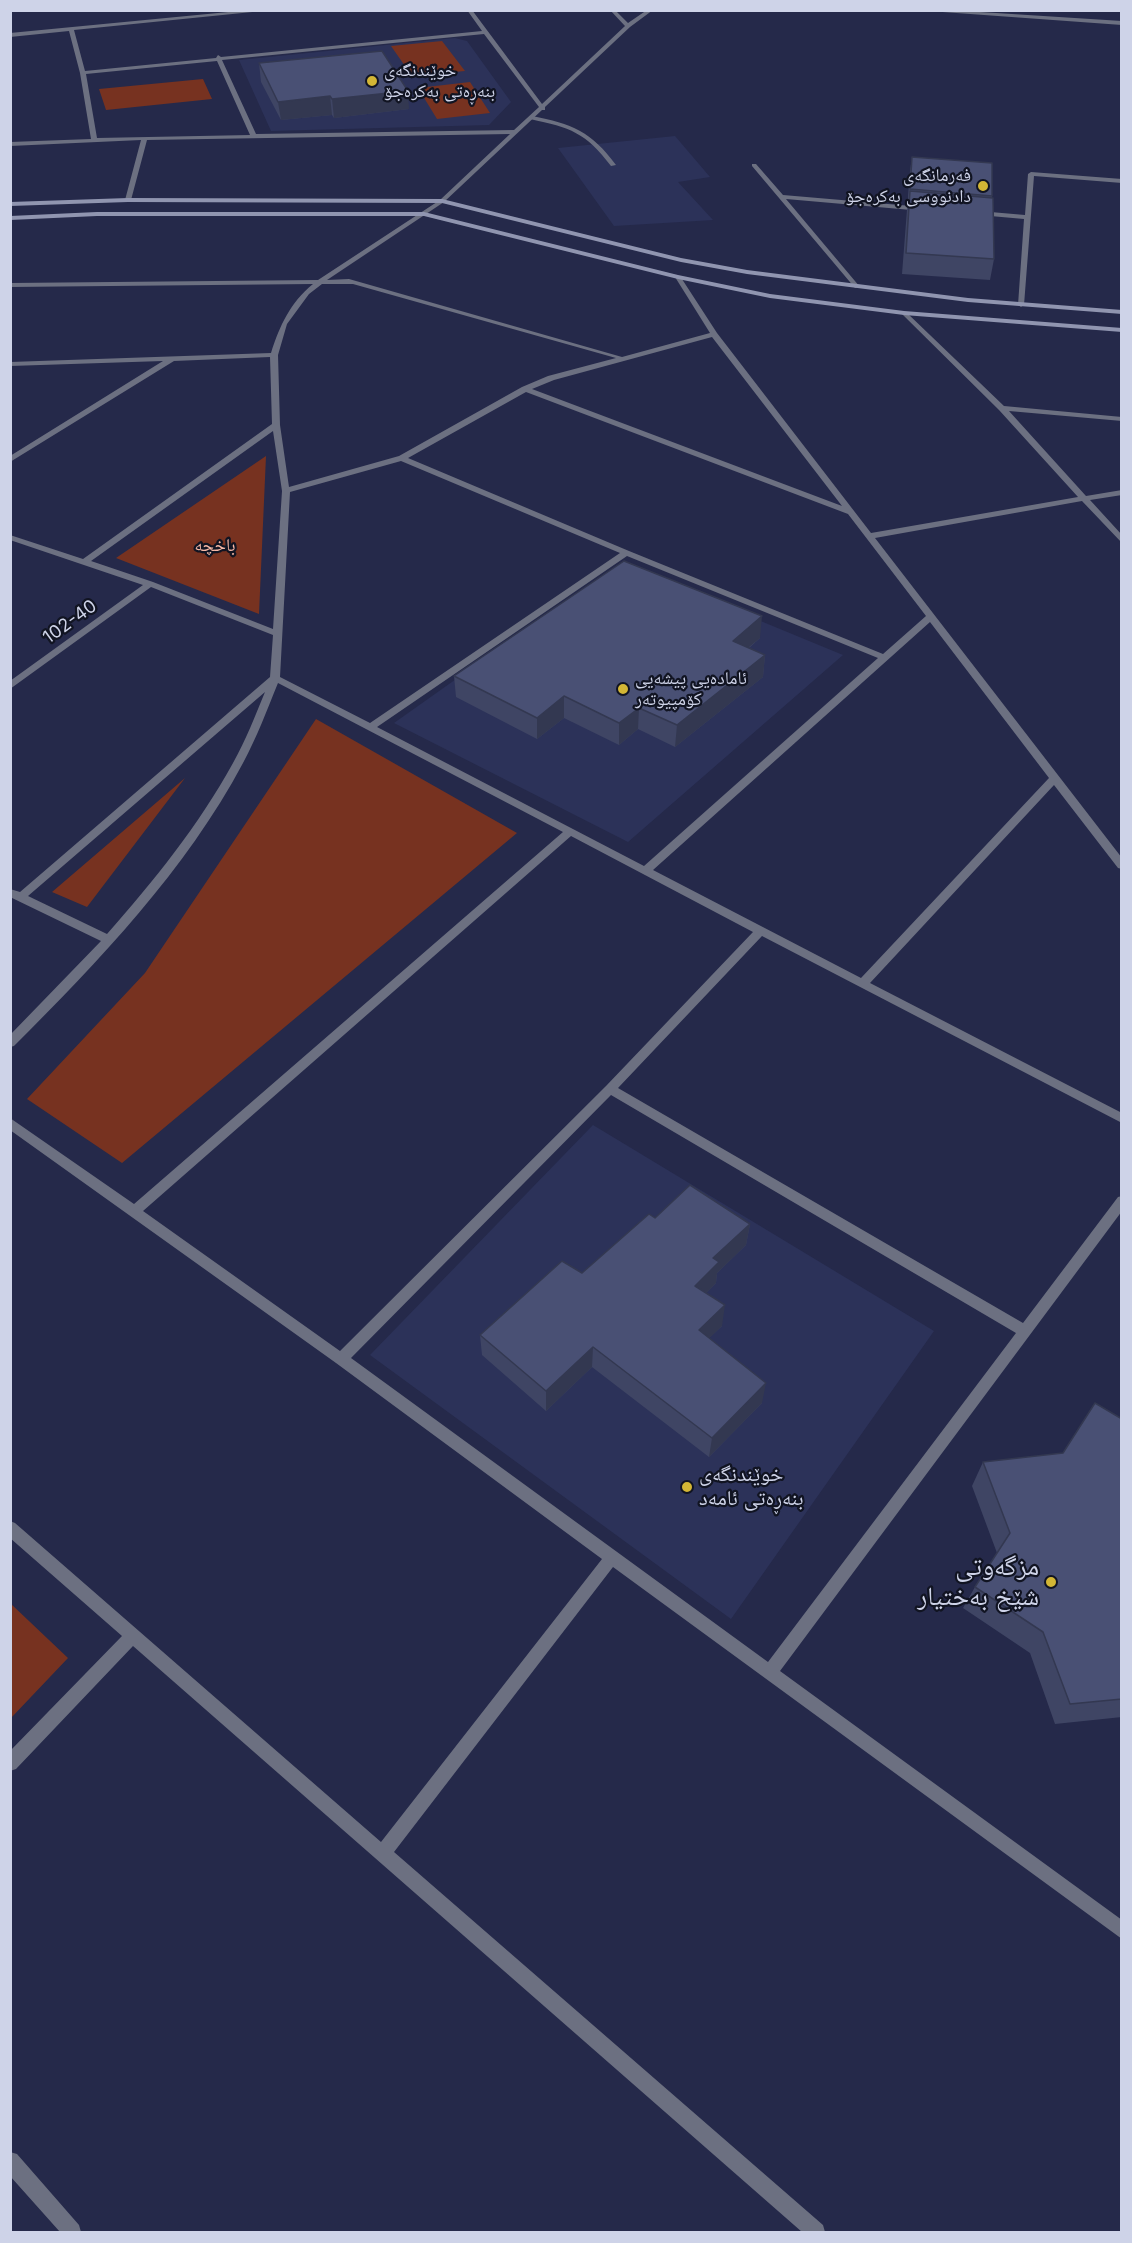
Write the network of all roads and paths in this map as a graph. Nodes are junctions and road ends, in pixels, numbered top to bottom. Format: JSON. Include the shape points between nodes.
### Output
{"nodes":[{"id":1,"x":191,"y":10,"type":"edge"},
{"id":2,"x":270,"y":10,"type":"edge"},
{"id":3,"x":469,"y":10,"type":"edge"},
{"id":4,"x":612,"y":10,"type":"edge"},
{"id":5,"x":651,"y":10,"type":"edge"},
{"id":6,"x":918,"y":10,"type":"edge"},
{"id":7,"x":965,"y":12,"type":"edge"},
{"id":8,"x":194,"y":17,"type":"junction"},
{"id":9,"x":1122,"y":22,"type":"edge"},
{"id":10,"x":628,"y":26,"type":"junction"},
{"id":11,"x":71,"y":29,"type":"junction"},
{"id":12,"x":484,"y":32,"type":"junction"},
{"id":13,"x":10,"y":35,"type":"edge"},
{"id":14,"x":218,"y":57,"type":"junction"},
{"id":15,"x":83,"y":73,"type":"junction"},
{"id":16,"x":543,"y":109,"type":"junction"},
{"id":17,"x":532,"y":118,"type":"junction"},
{"id":18,"x":516,"y":132,"type":"junction"},
{"id":19,"x":254,"y":137,"type":"junction"},
{"id":20,"x":144,"y":138,"type":"junction"},
{"id":21,"x":94,"y":140,"type":"junction"},
{"id":22,"x":10,"y":144,"type":"edge"},
{"id":23,"x":613,"y":165,"type":"dead end"},
{"id":24,"x":754,"y":165,"type":"dead end"},
{"id":25,"x":1122,"y":182,"type":"edge"},
{"id":26,"x":781,"y":197,"type":"junction"},
{"id":27,"x":128,"y":201,"type":"junction"},
{"id":28,"x":441,"y":201,"type":"junction"},
{"id":29,"x":10,"y":204,"type":"edge"},
{"id":30,"x":934,"y":210,"type":"edge"},
{"id":31,"x":970,"y":213,"type":"edge"},
{"id":32,"x":424,"y":214,"type":"junction"},
{"id":33,"x":1029,"y":217,"type":"junction"},
{"id":34,"x":10,"y":218,"type":"edge"},
{"id":35,"x":329,"y":275,"type":"junction"},
{"id":36,"x":678,"y":277,"type":"junction"},
{"id":37,"x":321,"y":281,"type":"junction"},
{"id":38,"x":353,"y":282,"type":"junction"},
{"id":39,"x":10,"y":285,"type":"edge"},
{"id":40,"x":857,"y":287,"type":"junction"},
{"id":41,"x":968,"y":300,"type":"junction"},
{"id":42,"x":1022,"y":305,"type":"junction"},
{"id":43,"x":1040,"y":306,"type":"junction"},
{"id":44,"x":904,"y":312,"type":"junction"},
{"id":45,"x":1122,"y":312,"type":"edge"},
{"id":46,"x":965,"y":318,"type":"junction"},
{"id":47,"x":1041,"y":323,"type":"junction"},
{"id":48,"x":1122,"y":330,"type":"edge"},
{"id":49,"x":714,"y":334,"type":"junction"},
{"id":50,"x":274,"y":355,"type":"junction"},
{"id":51,"x":620,"y":357,"type":"junction"},
{"id":52,"x":174,"y":358,"type":"junction"},
{"id":53,"x":10,"y":364,"type":"edge"},
{"id":54,"x":525,"y":389,"type":"junction"},
{"id":55,"x":1002,"y":408,"type":"junction"},
{"id":56,"x":1122,"y":419,"type":"edge"},
{"id":57,"x":276,"y":425,"type":"junction"},
{"id":58,"x":402,"y":458,"type":"junction"},
{"id":59,"x":10,"y":459,"type":"edge"},
{"id":60,"x":286,"y":491,"type":"junction"},
{"id":61,"x":1122,"y":492,"type":"edge"},
{"id":62,"x":1082,"y":500,"type":"junction"},
{"id":63,"x":853,"y":514,"type":"junction"},
{"id":64,"x":871,"y":536,"type":"junction"},
{"id":65,"x":10,"y":537,"type":"edge"},
{"id":66,"x":1122,"y":541,"type":"edge"},
{"id":67,"x":626,"y":553,"type":"junction"},
{"id":68,"x":84,"y":562,"type":"junction"},
{"id":69,"x":150,"y":584,"type":"junction"},
{"id":70,"x":932,"y":616,"type":"junction"},
{"id":71,"x":277,"y":633,"type":"junction"},
{"id":72,"x":884,"y":657,"type":"junction"},
{"id":73,"x":275,"y":678,"type":"junction"},
{"id":74,"x":10,"y":686,"type":"edge"},
{"id":75,"x":371,"y":727,"type":"junction"},
{"id":76,"x":1054,"y":778,"type":"junction"},
{"id":77,"x":569,"y":832,"type":"junction"},
{"id":78,"x":1122,"y":866,"type":"edge"},
{"id":79,"x":645,"y":871,"type":"junction"},
{"id":80,"x":16,"y":895,"type":"edge"},
{"id":81,"x":760,"y":931,"type":"junction"},
{"id":82,"x":107,"y":939,"type":"junction"},
{"id":83,"x":862,"y":984,"type":"junction"},
{"id":84,"x":10,"y":1042,"type":"edge"},
{"id":85,"x":610,"y":1089,"type":"junction"},
{"id":86,"x":1122,"y":1119,"type":"edge"},
{"id":87,"x":10,"y":1122,"type":"edge"},
{"id":88,"x":1122,"y":1201,"type":"edge"},
{"id":89,"x":136,"y":1210,"type":"junction"},
{"id":90,"x":1024,"y":1331,"type":"junction"},
{"id":91,"x":341,"y":1359,"type":"junction"},
{"id":92,"x":10,"y":1528,"type":"edge"},
{"id":93,"x":612,"y":1557,"type":"junction"},
{"id":94,"x":133,"y":1635,"type":"junction"},
{"id":95,"x":769,"y":1673,"type":"junction"},
{"id":96,"x":10,"y":1763,"type":"edge"},
{"id":97,"x":383,"y":1853,"type":"junction"},
{"id":98,"x":1122,"y":1931,"type":"edge"},
{"id":99,"x":10,"y":2161,"type":"edge"},
{"id":100,"x":72,"y":2232,"type":"edge"},
{"id":101,"x":816,"y":2232,"type":"edge"}],
"edges":[{"from":1,"to":8,"type":"street"},
{"from":2,"to":8,"type":"street"},
{"from":3,"to":12,"type":"street"},
{"from":4,"to":10,"type":"street"},
{"from":5,"to":10,"type":"street"},
{"from":6,"to":7,"type":"street"},
{"from":7,"to":9,"type":"street"},
{"from":8,"to":11,"type":"street"},
{"from":10,"to":16,"type":"street"},
{"from":11,"to":13,"type":"street"},
{"from":11,"to":15,"type":"street"},
{"from":12,"to":14,"type":"street"},
{"from":12,"to":16,"type":"street"},
{"from":14,"to":15,"type":"street"},
{"from":14,"to":19,"type":"street"},
{"from":15,"to":21,"type":"street"},
{"from":16,"to":17,"type":"street"},
{"from":17,"to":18,"type":"street"},
{"from":17,"to":23,"type":"street","via":[[565,124],[584,133],[597,142]]},
{"from":18,"to":19,"type":"street"},
{"from":18,"to":28,"type":"street"},
{"from":19,"to":20,"type":"street"},
{"from":20,"to":21,"type":"street"},
{"from":20,"to":27,"type":"street"},
{"from":21,"to":22,"type":"street"},
{"from":24,"to":26,"type":"street"},
{"from":25,"to":33,"type":"street","via":[[1031,174]]},
{"from":26,"to":30,"type":"street"},
{"from":26,"to":40,"type":"street"},
{"from":27,"to":28,"type":"main road"},
{"from":27,"to":29,"type":"main road"},
{"from":28,"to":32,"type":"street"},
{"from":28,"to":40,"type":"main road","via":[[701,264]]},
{"from":31,"to":33,"type":"street"},
{"from":32,"to":34,"type":"main road","via":[[97,214]]},
{"from":32,"to":35,"type":"street"},
{"from":32,"to":36,"type":"main road"},
{"from":33,"to":42,"type":"street"},
{"from":35,"to":37,"type":"street"},
{"from":35,"to":38,"type":"street"},
{"from":36,"to":44,"type":"main road","via":[[770,296]]},
{"from":36,"to":49,"type":"street"},
{"from":37,"to":38,"type":"street"},
{"from":37,"to":39,"type":"street"},
{"from":37,"to":50,"type":"street","via":[[294,308]]},
{"from":38,"to":51,"type":"street"},
{"from":40,"to":41,"type":"main road"},
{"from":41,"to":42,"type":"main road"},
{"from":41,"to":46,"type":"main road","via":[[972,311]]},
{"from":42,"to":43,"type":"main road"},
{"from":43,"to":45,"type":"main road"},
{"from":43,"to":47,"type":"main road","via":[[1036,314]]},
{"from":44,"to":46,"type":"main road"},
{"from":44,"to":55,"type":"street"},
{"from":46,"to":47,"type":"main road"},
{"from":47,"to":48,"type":"main road"},
{"from":49,"to":51,"type":"street"},
{"from":49,"to":63,"type":"street"},
{"from":50,"to":52,"type":"street"},
{"from":50,"to":57,"type":"street"},
{"from":51,"to":54,"type":"street"},
{"from":52,"to":53,"type":"street"},
{"from":52,"to":59,"type":"street"},
{"from":54,"to":58,"type":"street"},
{"from":54,"to":63,"type":"street"},
{"from":55,"to":56,"type":"street"},
{"from":55,"to":62,"type":"street"},
{"from":57,"to":60,"type":"street"},
{"from":57,"to":68,"type":"street"},
{"from":58,"to":60,"type":"street"},
{"from":58,"to":67,"type":"street"},
{"from":60,"to":71,"type":"street"},
{"from":61,"to":62,"type":"street"},
{"from":62,"to":64,"type":"street"},
{"from":62,"to":66,"type":"street"},
{"from":63,"to":64,"type":"street"},
{"from":64,"to":70,"type":"street"},
{"from":65,"to":68,"type":"street"},
{"from":67,"to":72,"type":"street"},
{"from":67,"to":75,"type":"street"},
{"from":68,"to":69,"type":"street"},
{"from":69,"to":71,"type":"street"},
{"from":69,"to":74,"type":"street","name":"102-40"},
{"from":70,"to":72,"type":"street"},
{"from":70,"to":76,"type":"street"},
{"from":71,"to":73,"type":"street"},
{"from":72,"to":79,"type":"street"},
{"from":73,"to":75,"type":"street"},
{"from":73,"to":80,"type":"street"},
{"from":73,"to":82,"type":"street","via":[[232,774],[165,871]]},
{"from":75,"to":77,"type":"street"},
{"from":76,"to":78,"type":"street"},
{"from":76,"to":83,"type":"street"},
{"from":77,"to":79,"type":"street"},
{"from":77,"to":89,"type":"street"},
{"from":79,"to":81,"type":"street"},
{"from":80,"to":82,"type":"street"},
{"from":81,"to":83,"type":"street"},
{"from":81,"to":85,"type":"street"},
{"from":82,"to":84,"type":"street"},
{"from":83,"to":86,"type":"street"},
{"from":85,"to":90,"type":"street"},
{"from":85,"to":91,"type":"street"},
{"from":87,"to":89,"type":"street"},
{"from":88,"to":90,"type":"street"},
{"from":89,"to":91,"type":"street"},
{"from":90,"to":95,"type":"street"},
{"from":91,"to":93,"type":"street"},
{"from":92,"to":94,"type":"street"},
{"from":93,"to":95,"type":"street"},
{"from":93,"to":97,"type":"street"},
{"from":94,"to":96,"type":"street"},
{"from":94,"to":97,"type":"street"},
{"from":95,"to":98,"type":"street"},
{"from":97,"to":101,"type":"street"},
{"from":99,"to":100,"type":"street"}]}
